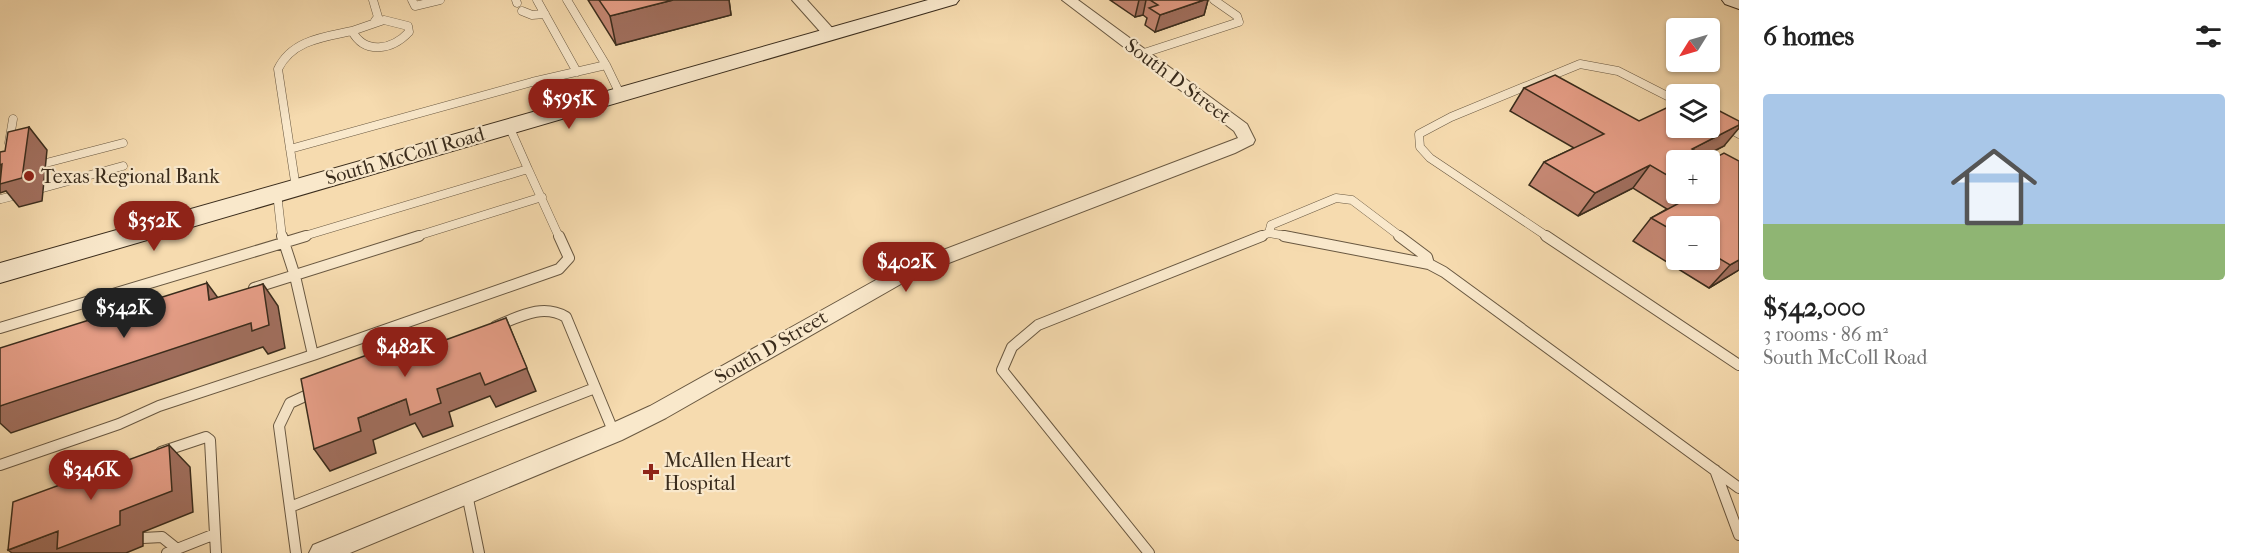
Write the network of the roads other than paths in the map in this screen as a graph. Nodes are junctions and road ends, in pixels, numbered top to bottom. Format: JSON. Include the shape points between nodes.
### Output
{"nodes":[{"id":1,"x":375,"y":0,"type":"edge"},
{"id":2,"x":412,"y":0,"type":"edge"},
{"id":3,"x":440,"y":0,"type":"edge"},
{"id":4,"x":537,"y":0,"type":"edge"},
{"id":5,"x":567,"y":0,"type":"edge"},
{"id":6,"x":798,"y":0,"type":"edge"},
{"id":7,"x":949,"y":0,"type":"edge"},
{"id":8,"x":1070,"y":0,"type":"edge"},
{"id":9,"x":1214,"y":0,"type":"edge"},
{"id":10,"x":1732,"y":0,"type":"edge"},
{"id":11,"x":1739,"y":3,"type":"edge"},
{"id":12,"x":522,"y":11,"type":"dead end"},
{"id":13,"x":545,"y":14,"type":"junction"},
{"id":14,"x":375,"y":21,"type":"junction"},
{"id":15,"x":352,"y":30,"type":"junction"},
{"id":16,"x":830,"y":34,"type":"junction"},
{"id":17,"x":1141,"y":54,"type":"junction"},
{"id":18,"x":606,"y":65,"type":"junction"},
{"id":19,"x":577,"y":72,"type":"junction"},
{"id":20,"x":620,"y":94,"type":"junction"},
{"id":21,"x":1666,"y":95,"type":"edge"},
{"id":22,"x":13,"y":118,"type":"dead end"},
{"id":23,"x":1720,"y":124,"type":"edge"},
{"id":24,"x":509,"y":126,"type":"junction"},
{"id":25,"x":1739,"y":134,"type":"edge"},
{"id":26,"x":123,"y":142,"type":"dead end"},
{"id":27,"x":290,"y":149,"type":"junction"},
{"id":28,"x":8,"y":151,"type":"edge"},
{"id":29,"x":46,"y":163,"type":"dead end"},
{"id":30,"x":123,"y":166,"type":"dead end"},
{"id":31,"x":528,"y":169,"type":"junction"},
{"id":32,"x":43,"y":188,"type":"dead end"},
{"id":33,"x":287,"y":191,"type":"junction"},
{"id":34,"x":21,"y":194,"type":"edge"},
{"id":35,"x":542,"y":197,"type":"junction"},
{"id":36,"x":1,"y":199,"type":"edge"},
{"id":37,"x":1269,"y":233,"type":"junction"},
{"id":38,"x":283,"y":243,"type":"junction"},
{"id":39,"x":1429,"y":264,"type":"junction"},
{"id":40,"x":0,"y":273,"type":"edge"},
{"id":41,"x":295,"y":276,"type":"junction"},
{"id":42,"x":238,"y":293,"type":"edge"},
{"id":43,"x":0,"y":328,"type":"edge"},
{"id":44,"x":490,"y":328,"type":"edge"},
{"id":45,"x":313,"y":355,"type":"junction"},
{"id":46,"x":1739,"y":364,"type":"edge"},
{"id":47,"x":595,"y":388,"type":"junction"},
{"id":48,"x":322,"y":389,"type":"edge"},
{"id":49,"x":614,"y":433,"type":"junction"},
{"id":50,"x":154,"y":455,"type":"edge"},
{"id":51,"x":0,"y":465,"type":"edge"},
{"id":52,"x":1715,"y":470,"type":"junction"},
{"id":53,"x":1739,"y":488,"type":"edge"},
{"id":54,"x":467,"y":494,"type":"junction"},
{"id":55,"x":290,"y":507,"type":"junction"},
{"id":56,"x":215,"y":534,"type":"junction"},
{"id":57,"x":1739,"y":535,"type":"edge"},
{"id":58,"x":143,"y":538,"type":"dead end"},
{"id":59,"x":172,"y":551,"type":"edge"},
{"id":60,"x":216,"y":553,"type":"edge"},
{"id":61,"x":296,"y":553,"type":"edge"},
{"id":62,"x":322,"y":553,"type":"edge"},
{"id":63,"x":480,"y":553,"type":"edge"},
{"id":64,"x":1149,"y":553,"type":"edge"}],
"edges":[{"from":1,"to":14,"type":"lane"},
{"from":2,"to":3,"type":"lane","via":[[415,6]]},
{"from":4,"to":13,"type":"lane"},
{"from":5,"to":18,"type":"lane"},
{"from":6,"to":16,"type":"street"},
{"from":7,"to":16,"type":"street","name":"South McColl Road"},
{"from":8,"to":17,"type":"street","name":"South D Street"},
{"from":9,"to":17,"type":"lane","via":[[1238,16],[1239,22]]},
{"from":10,"to":11,"type":"street"},
{"from":12,"to":13,"type":"lane"},
{"from":13,"to":19,"type":"lane"},
{"from":14,"to":15,"type":"lane"},
{"from":14,"to":15,"type":"lane","via":[[400,22],[408,26],[409,32],[395,43],[374,47],[364,45]]},
{"from":15,"to":27,"type":"lane","via":[[301,46],[283,58],[278,69]]},
{"from":16,"to":20,"type":"street","name":"South McColl Road"},
{"from":17,"to":49,"type":"street","name":"South D Street","via":[[1241,128],[1247,140],[908,271]]},
{"from":18,"to":19,"type":"lane"},
{"from":18,"to":20,"type":"lane"},
{"from":19,"to":27,"type":"lane"},
{"from":20,"to":24,"type":"street","name":"South McColl Road"},
{"from":21,"to":46,"type":"lane","via":[[1616,70],[1580,64],[1419,134],[1420,147],[1430,158]]},
{"from":22,"to":28,"type":"lane"},
{"from":23,"to":25,"type":"lane"},
{"from":24,"to":31,"type":"lane"},
{"from":24,"to":33,"type":"street","name":"South McColl Road"},
{"from":26,"to":29,"type":"lane"},
{"from":27,"to":33,"type":"lane"},
{"from":30,"to":32,"type":"lane"},
{"from":31,"to":35,"type":"lane"},
{"from":31,"to":38,"type":"lane"},
{"from":33,"to":38,"type":"lane"},
{"from":33,"to":40,"type":"street","name":"South McColl Road"},
{"from":34,"to":36,"type":"lane"},
{"from":35,"to":41,"type":"lane"},
{"from":35,"to":45,"type":"lane","via":[[569,258],[559,269]]},
{"from":37,"to":39,"type":"lane"},
{"from":37,"to":39,"type":"lane","via":[[1271,225],[1336,198],[1352,200],[1427,257]]},
{"from":37,"to":64,"type":"lane","via":[[1038,325],[1012,347],[1002,370]]},
{"from":38,"to":41,"type":"lane"},
{"from":38,"to":43,"type":"lane"},
{"from":39,"to":52,"type":"lane"},
{"from":41,"to":42,"type":"lane"},
{"from":41,"to":45,"type":"lane"},
{"from":44,"to":47,"type":"lane","via":[[546,308],[556,309],[566,316]]},
{"from":45,"to":51,"type":"lane"},
{"from":47,"to":49,"type":"lane"},
{"from":47,"to":55,"type":"lane"},
{"from":48,"to":55,"type":"lane","via":[[285,407],[279,426]]},
{"from":49,"to":54,"type":"street","name":"South D Street"},
{"from":50,"to":56,"type":"lane","via":[[206,437],[210,440]]},
{"from":52,"to":53,"type":"lane"},
{"from":52,"to":57,"type":"lane"},
{"from":54,"to":62,"type":"street","name":"South D Street"},
{"from":54,"to":63,"type":"lane"},
{"from":55,"to":61,"type":"lane"},
{"from":56,"to":59,"type":"lane"},
{"from":56,"to":60,"type":"lane"},
{"from":58,"to":59,"type":"lane","via":[[162,537]]}]}
